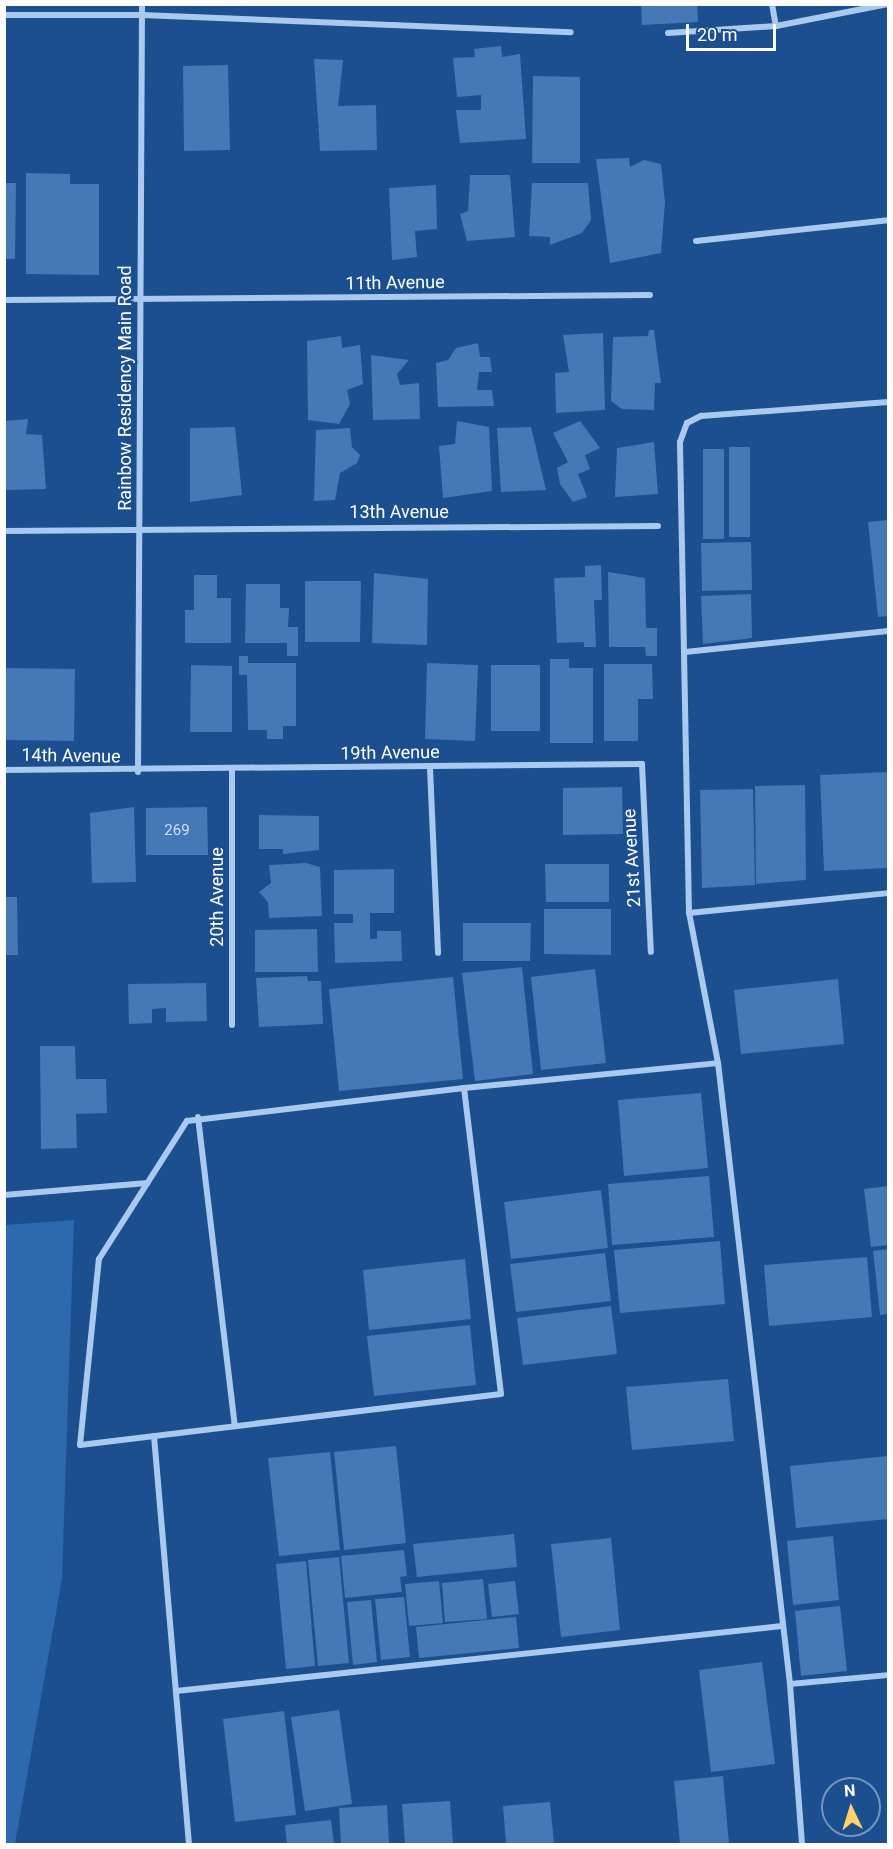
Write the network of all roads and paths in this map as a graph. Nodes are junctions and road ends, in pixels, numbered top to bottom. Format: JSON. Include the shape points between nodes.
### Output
{"nodes":[{"id":1,"x":142,"y":4,"type":"edge"},
{"id":2,"x":772,"y":4,"type":"edge"},
{"id":3,"x":888,"y":4,"type":"edge"},
{"id":4,"x":4,"y":15,"type":"edge"},
{"id":5,"x":142,"y":15,"type":"junction"},
{"id":6,"x":776,"y":26,"type":"junction"},
{"id":7,"x":571,"y":32,"type":"dead end"},
{"id":8,"x":668,"y":33,"type":"dead end"},
{"id":9,"x":888,"y":220,"type":"edge"},
{"id":10,"x":696,"y":241,"type":"dead end"},
{"id":11,"x":650,"y":295,"type":"dead end"},
{"id":12,"x":4,"y":300,"type":"edge"},
{"id":13,"x":140,"y":300,"type":"junction"},
{"id":14,"x":888,"y":402,"type":"edge"},
{"id":15,"x":658,"y":526,"type":"dead end"},
{"id":16,"x":140,"y":527,"type":"junction"},
{"id":17,"x":4,"y":531,"type":"edge"},
{"id":18,"x":888,"y":631,"type":"edge"},
{"id":19,"x":685,"y":652,"type":"junction"},
{"id":20,"x":642,"y":764,"type":"joint"},
{"id":21,"x":430,"y":768,"type":"junction"},
{"id":22,"x":4,"y":770,"type":"edge"},
{"id":23,"x":232,"y":770,"type":"junction"},
{"id":24,"x":138,"y":772,"type":"junction"},
{"id":25,"x":888,"y":893,"type":"edge"},
{"id":26,"x":689,"y":913,"type":"junction"},
{"id":27,"x":651,"y":952,"type":"dead end"},
{"id":28,"x":438,"y":953,"type":"dead end"},
{"id":29,"x":232,"y":1025,"type":"dead end"},
{"id":30,"x":718,"y":1064,"type":"junction"},
{"id":31,"x":464,"y":1088,"type":"junction"},
{"id":32,"x":198,"y":1117,"type":"junction"},
{"id":33,"x":147,"y":1183,"type":"junction"},
{"id":34,"x":4,"y":1195,"type":"edge"},
{"id":35,"x":236,"y":1426,"type":"junction"},
{"id":36,"x":154,"y":1436,"type":"junction"},
{"id":37,"x":782,"y":1626,"type":"junction"},
{"id":38,"x":888,"y":1675,"type":"edge"},
{"id":39,"x":790,"y":1684,"type":"junction"},
{"id":40,"x":176,"y":1691,"type":"junction"},
{"id":41,"x":189,"y":1845,"type":"edge"},
{"id":42,"x":802,"y":1845,"type":"edge"}],
"edges":[{"from":1,"to":5,"type":"street","name":"Rainbow Residency Main Road"},
{"from":2,"to":6,"type":"street"},
{"from":3,"to":6,"type":"street"},
{"from":4,"to":5,"type":"street"},
{"from":5,"to":7,"type":"street"},
{"from":5,"to":13,"type":"street","name":"Rainbow Residency Main Road"},
{"from":6,"to":8,"type":"street"},
{"from":9,"to":10,"type":"street"},
{"from":11,"to":13,"type":"street","name":"11th Avenue"},
{"from":12,"to":13,"type":"street","name":"11th Avenue"},
{"from":13,"to":16,"type":"street","name":"Rainbow Residency Main Road"},
{"from":14,"to":19,"type":"street","via":[[701,416],[687,423],[680,442]]},
{"from":15,"to":16,"type":"street","name":"13th Avenue"},
{"from":16,"to":17,"type":"street","name":"13th Avenue"},
{"from":16,"to":24,"type":"street","name":"Rainbow Residency Main Road"},
{"from":18,"to":19,"type":"street"},
{"from":19,"to":26,"type":"street"},
{"from":20,"to":21,"type":"street","name":"19th Avenue"},
{"from":20,"to":27,"type":"street","name":"21st Avenue"},
{"from":21,"to":23,"type":"street","name":"19th Avenue"},
{"from":21,"to":28,"type":"street"},
{"from":22,"to":24,"type":"street","name":"14th Avenue"},
{"from":23,"to":24,"type":"street","name":"19th Avenue"},
{"from":23,"to":29,"type":"street","name":"20th Avenue"},
{"from":25,"to":26,"type":"street"},
{"from":26,"to":30,"type":"street"},
{"from":30,"to":31,"type":"street"},
{"from":30,"to":37,"type":"street"},
{"from":31,"to":32,"type":"street"},
{"from":31,"to":35,"type":"street","via":[[501,1394]]},
{"from":32,"to":33,"type":"street","via":[[187,1121]]},
{"from":32,"to":35,"type":"street"},
{"from":33,"to":34,"type":"street"},
{"from":33,"to":36,"type":"street","via":[[99,1259],[80,1445]]},
{"from":35,"to":36,"type":"street"},
{"from":36,"to":40,"type":"street"},
{"from":37,"to":39,"type":"street"},
{"from":37,"to":40,"type":"street"},
{"from":38,"to":39,"type":"street"},
{"from":39,"to":42,"type":"street"},
{"from":40,"to":41,"type":"street"}]}
